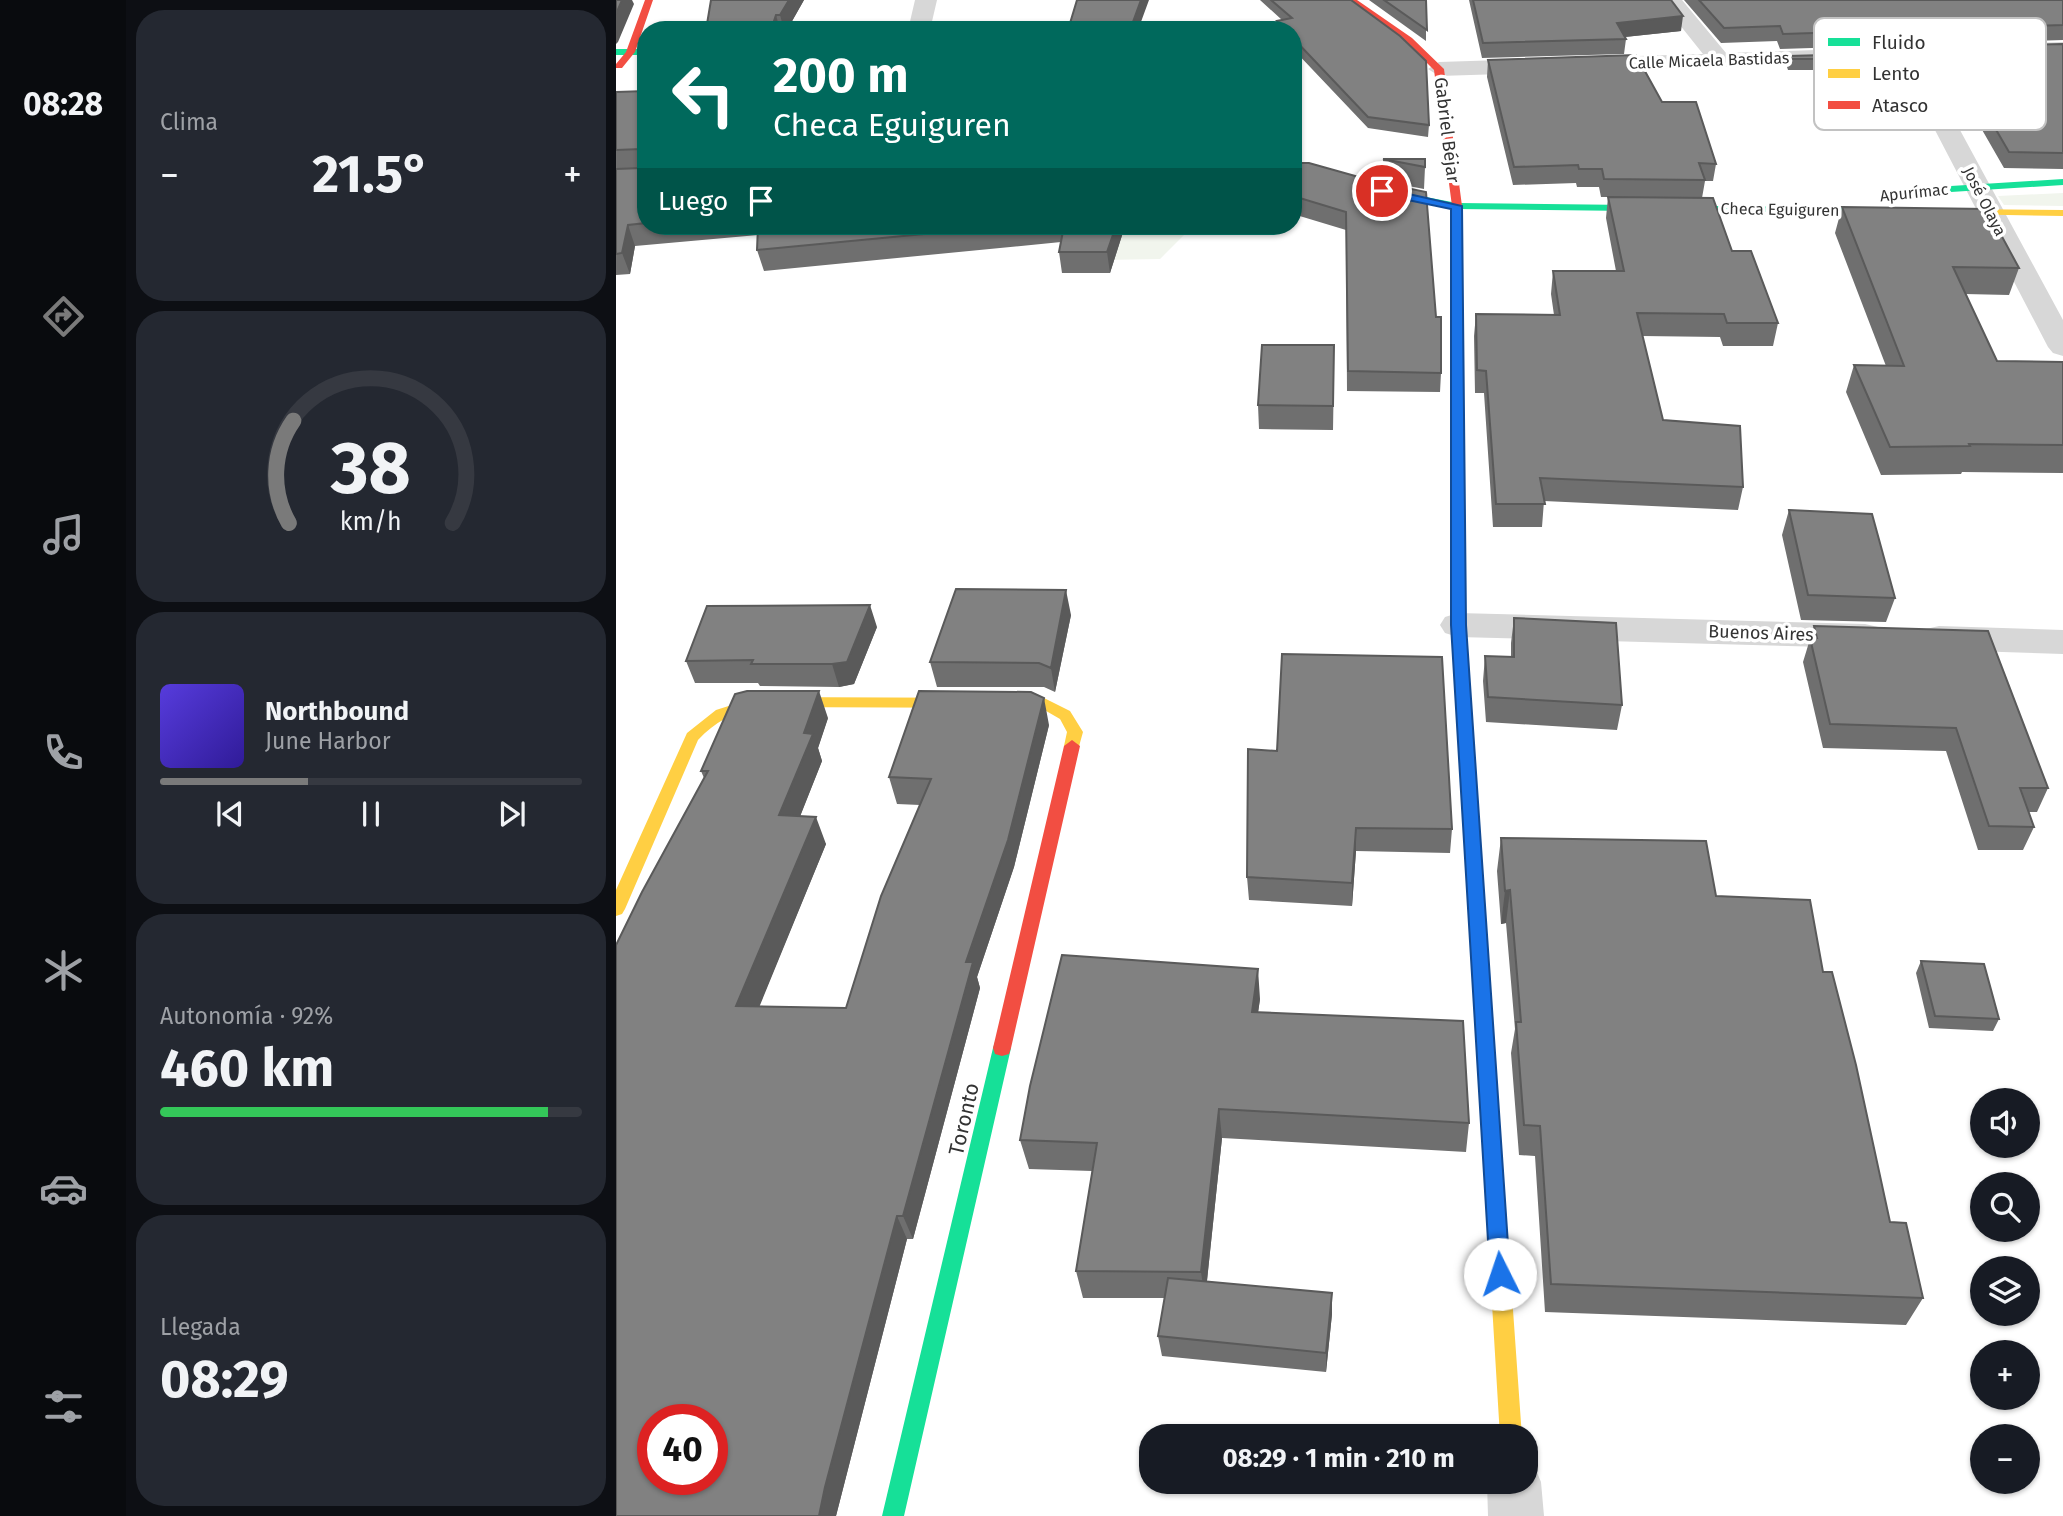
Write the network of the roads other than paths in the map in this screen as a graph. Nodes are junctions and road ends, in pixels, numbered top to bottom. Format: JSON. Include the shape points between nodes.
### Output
{"nodes":[{"id":1,"x":649,"y":0,"type":"edge"},
{"id":2,"x":926,"y":0,"type":"edge"},
{"id":3,"x":1351,"y":0,"type":"edge"},
{"id":4,"x":1671,"y":0,"type":"edge"},
{"id":5,"x":640,"y":21,"type":"edge"},
{"id":6,"x":921,"y":21,"type":"edge"},
{"id":7,"x":637,"y":29,"type":"edge"},
{"id":8,"x":1814,"y":57,"type":"edge"},
{"id":9,"x":625,"y":58,"type":"edge"},
{"id":10,"x":1720,"y":60,"type":"junction"},
{"id":11,"x":1440,"y":69,"type":"junction"},
{"id":12,"x":1948,"y":130,"type":"edge"},
{"id":13,"x":1302,"y":168,"type":"edge"},
{"id":14,"x":2063,"y":182,"type":"edge"},
{"id":15,"x":1978,"y":185,"type":"junction"},
{"id":16,"x":1924,"y":191,"type":"dead end"},
{"id":17,"x":1898,"y":194,"type":"dead end"},
{"id":18,"x":1457,"y":206,"type":"junction"},
{"id":19,"x":1766,"y":208,"type":"junction"},
{"id":20,"x":1990,"y":212,"type":"junction"},
{"id":21,"x":2063,"y":213,"type":"edge"},
{"id":22,"x":2063,"y":347,"type":"edge"},
{"id":23,"x":1458,"y":625,"type":"junction"},
{"id":24,"x":2063,"y":642,"type":"edge"},
{"id":25,"x":616,"y":909,"type":"edge"},
{"id":26,"x":1510,"y":1424,"type":"edge"},
{"id":27,"x":1515,"y":1494,"type":"edge"},
{"id":28,"x":893,"y":1516,"type":"edge"},
{"id":29,"x":1516,"y":1516,"type":"edge"}],
"edges":[{"from":1,"to":5,"type":"street"},
{"from":2,"to":6,"type":"street"},
{"from":3,"to":11,"type":"street","name":"Gabriel Béjar","via":[[1409,40]]},
{"from":4,"to":10,"type":"street"},
{"from":7,"to":9,"type":"street"},
{"from":8,"to":10,"type":"street","name":"Calle Micaela Bastidas"},
{"from":10,"to":11,"type":"street","name":"Calle Micaela Bastidas"},
{"from":11,"to":18,"type":"street","name":"Gabriel Béjar"},
{"from":12,"to":15,"type":"street","name":"José Olaya"},
{"from":13,"to":18,"type":"street","name":"Checa Eguiguren"},
{"from":14,"to":15,"type":"street","name":"Apurímac"},
{"from":15,"to":16,"type":"street","name":"Apurímac"},
{"from":15,"to":20,"type":"street","name":"José Olaya"},
{"from":17,"to":19,"type":"street","name":"Apurímac"},
{"from":18,"to":19,"type":"street","name":"Checa Eguiguren"},
{"from":18,"to":23,"type":"street","name":"Gabriel Béjar"},
{"from":19,"to":20,"type":"street","name":"Checa Eguiguren"},
{"from":20,"to":21,"type":"street","name":"Checa Eguiguren"},
{"from":20,"to":22,"type":"street","name":"José Olaya"},
{"from":23,"to":24,"type":"street","name":"Buenos Aires"},
{"from":23,"to":26,"type":"street","name":"Gabriel Béjar"},
{"from":25,"to":28,"type":"street","name":"Toronto","via":[[691,737],[712,715],[734,705],[1044,703],[1065,715],[1075,732]]},
{"from":27,"to":29,"type":"street"}]}
